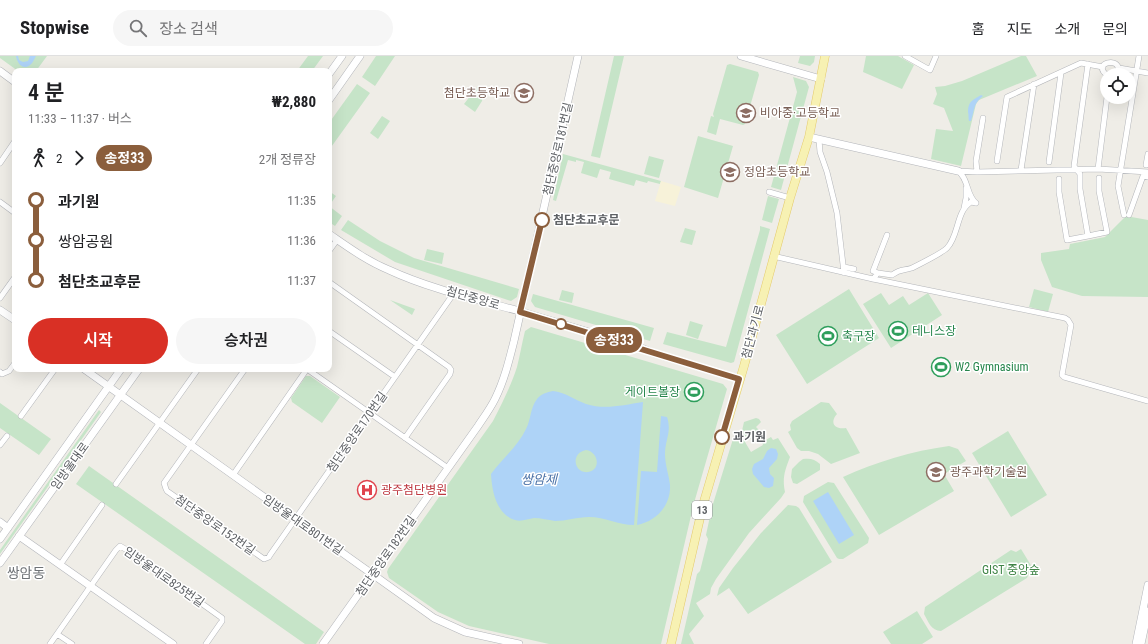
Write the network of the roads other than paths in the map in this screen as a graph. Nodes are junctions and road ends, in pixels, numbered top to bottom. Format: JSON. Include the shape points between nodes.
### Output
{"nodes":[{"id":1,"x":342,"y":56,"type":"edge"},
{"id":2,"x":360,"y":56,"type":"edge"},
{"id":3,"x":578,"y":56,"type":"edge"},
{"id":4,"x":741,"y":56,"type":"edge"},
{"id":5,"x":825,"y":56,"type":"edge"},
{"id":6,"x":905,"y":56,"type":"edge"},
{"id":7,"x":936,"y":56,"type":"edge"},
{"id":8,"x":1139,"y":56,"type":"edge"},
{"id":9,"x":1116,"y":58,"type":"edge"},
{"id":10,"x":1088,"y":64,"type":"junction"},
{"id":11,"x":1103,"y":66,"type":"joint"},
{"id":12,"x":1118,"y":68,"type":"edge"},
{"id":13,"x":332,"y":70,"type":"edge"},
{"id":14,"x":0,"y":71,"type":"edge"},
{"id":15,"x":1136,"y":71,"type":"joint"},
{"id":16,"x":1061,"y":73,"type":"junction"},
{"id":17,"x":1148,"y":73,"type":"edge"},
{"id":18,"x":821,"y":78,"type":"junction"},
{"id":19,"x":12,"y":80,"type":"edge"},
{"id":20,"x":1034,"y":84,"type":"junction"},
{"id":21,"x":332,"y":96,"type":"edge"},
{"id":22,"x":1106,"y":104,"type":"edge"},
{"id":23,"x":1131,"y":104,"type":"edge"},
{"id":24,"x":983,"y":118,"type":"dead end"},
{"id":25,"x":809,"y":137,"type":"junction"},
{"id":26,"x":819,"y":140,"type":"junction"},
{"id":27,"x":12,"y":146,"type":"edge"},
{"id":28,"x":1148,"y":154,"type":"edge"},
{"id":29,"x":997,"y":161,"type":"dead end"},
{"id":30,"x":1049,"y":162,"type":"dead end"},
{"id":31,"x":0,"y":163,"type":"edge"},
{"id":32,"x":1146,"y":165,"type":"dead end"},
{"id":33,"x":1021,"y":170,"type":"junction"},
{"id":34,"x":1076,"y":170,"type":"junction"},
{"id":35,"x":1098,"y":170,"type":"junction"},
{"id":36,"x":1121,"y":170,"type":"junction"},
{"id":37,"x":958,"y":171,"type":"junction"},
{"id":38,"x":977,"y":172,"type":"junction"},
{"id":39,"x":1148,"y":172,"type":"edge"},
{"id":40,"x":1148,"y":177,"type":"edge"},
{"id":41,"x":1098,"y":178,"type":"dead end"},
{"id":42,"x":1059,"y":179,"type":"dead end"},
{"id":43,"x":966,"y":185,"type":"junction"},
{"id":44,"x":770,"y":192,"type":"dead end"},
{"id":45,"x":790,"y":198,"type":"junction"},
{"id":46,"x":0,"y":202,"type":"edge"},
{"id":47,"x":12,"y":210,"type":"edge"},
{"id":48,"x":964,"y":210,"type":"junction"},
{"id":49,"x":887,"y":235,"type":"dead end"},
{"id":50,"x":332,"y":236,"type":"edge"},
{"id":51,"x":1088,"y":236,"type":"junction"},
{"id":52,"x":337,"y":240,"type":"junction"},
{"id":53,"x":332,"y":247,"type":"edge"},
{"id":54,"x":773,"y":256,"type":"junction"},
{"id":55,"x":844,"y":267,"type":"junction"},
{"id":56,"x":854,"y":269,"type":"dead end"},
{"id":57,"x":844,"y":273,"type":"junction"},
{"id":58,"x":878,"y":273,"type":"junction"},
{"id":59,"x":12,"y":280,"type":"edge"},
{"id":60,"x":873,"y":280,"type":"junction"},
{"id":61,"x":332,"y":284,"type":"edge"},
{"id":62,"x":454,"y":293,"type":"junction"},
{"id":63,"x":0,"y":298,"type":"edge"},
{"id":64,"x":0,"y":310,"type":"edge"},
{"id":65,"x":520,"y":312,"type":"junction"},
{"id":66,"x":12,"y":318,"type":"edge"},
{"id":67,"x":332,"y":333,"type":"edge"},
{"id":68,"x":418,"y":344,"type":"junction"},
{"id":69,"x":12,"y":367,"type":"edge"},
{"id":70,"x":0,"y":372,"type":"edge"},
{"id":71,"x":53,"y":372,"type":"edge"},
{"id":72,"x":88,"y":372,"type":"edge"},
{"id":73,"x":119,"y":372,"type":"edge"},
{"id":74,"x":137,"y":372,"type":"edge"},
{"id":75,"x":196,"y":372,"type":"edge"},
{"id":76,"x":243,"y":372,"type":"edge"},
{"id":77,"x":305,"y":372,"type":"edge"},
{"id":78,"x":311,"y":372,"type":"edge"},
{"id":79,"x":395,"y":377,"type":"junction"},
{"id":80,"x":739,"y":379,"type":"junction"},
{"id":81,"x":109,"y":386,"type":"junction"},
{"id":82,"x":121,"y":395,"type":"junction"},
{"id":83,"x":1148,"y":401,"type":"edge"},
{"id":84,"x":370,"y":413,"type":"junction"},
{"id":85,"x":21,"y":416,"type":"dead end"},
{"id":86,"x":160,"y":423,"type":"junction"},
{"id":87,"x":7,"y":436,"type":"dead end"},
{"id":88,"x":405,"y":438,"type":"junction"},
{"id":89,"x":0,"y":445,"type":"edge"},
{"id":90,"x":190,"y":445,"type":"junction"},
{"id":91,"x":448,"y":468,"type":"junction"},
{"id":92,"x":232,"y":475,"type":"junction"},
{"id":93,"x":116,"y":484,"type":"dead end"},
{"id":94,"x":102,"y":505,"type":"dead end"},
{"id":95,"x":296,"y":519,"type":"junction"},
{"id":96,"x":0,"y":522,"type":"edge"},
{"id":97,"x":8,"y":528,"type":"junction"},
{"id":98,"x":19,"y":536,"type":"junction"},
{"id":99,"x":0,"y":539,"type":"edge"},
{"id":100,"x":0,"y":563,"type":"edge"},
{"id":101,"x":60,"y":565,"type":"junction"},
{"id":102,"x":373,"y":574,"type":"junction"},
{"id":103,"x":1148,"y":585,"type":"edge"},
{"id":104,"x":91,"y":586,"type":"junction"},
{"id":105,"x":1148,"y":611,"type":"edge"},
{"id":106,"x":57,"y":634,"type":"junction"},
{"id":107,"x":50,"y":644,"type":"edge"},
{"id":108,"x":72,"y":644,"type":"edge"},
{"id":109,"x":174,"y":644,"type":"edge"},
{"id":110,"x":206,"y":644,"type":"edge"},
{"id":111,"x":323,"y":644,"type":"edge"},
{"id":112,"x":519,"y":644,"type":"edge"},
{"id":113,"x":670,"y":644,"type":"edge"},
{"id":114,"x":1136,"y":644,"type":"edge"},
{"id":115,"x":1141,"y":644,"type":"edge"}],
"edges":[{"from":1,"to":13,"type":"street"},
{"from":2,"to":21,"type":"street"},
{"from":3,"to":65,"type":"street","name":"첨단중앙로181번길"},
{"from":4,"to":18,"type":"street"},
{"from":5,"to":18,"type":"main road","name":"첨단과기로","number":"13"},
{"from":6,"to":7,"type":"street","via":[[930,70]]},
{"from":8,"to":15,"type":"street"},
{"from":9,"to":11,"type":"street","via":[[1107,60]]},
{"from":9,"to":12,"type":"street"},
{"from":10,"to":11,"type":"street"},
{"from":10,"to":16,"type":"street","via":[[1081,63]]},
{"from":10,"to":34,"type":"street","via":[[1074,162]]},
{"from":14,"to":19,"type":"street"},
{"from":15,"to":17,"type":"street"},
{"from":16,"to":20,"type":"street"},
{"from":16,"to":30,"type":"street"},
{"from":18,"to":25,"type":"main road","name":"첨단과기로","number":"13"},
{"from":20,"to":29,"type":"street","via":[[1007,97]]},
{"from":20,"to":33,"type":"street"},
{"from":22,"to":35,"type":"street"},
{"from":23,"to":36,"type":"street"},
{"from":24,"to":38,"type":"street","via":[[976,161]]},
{"from":25,"to":26,"type":"street"},
{"from":25,"to":45,"type":"main road","name":"첨단과기로","number":"13"},
{"from":26,"to":37,"type":"street"},
{"from":26,"to":55,"type":"street","via":[[837,213]]},
{"from":27,"to":31,"type":"street"},
{"from":28,"to":32,"type":"street"},
{"from":33,"to":34,"type":"street"},
{"from":33,"to":38,"type":"street"},
{"from":34,"to":35,"type":"street"},
{"from":34,"to":51,"type":"street","via":[[1080,174]]},
{"from":35,"to":36,"type":"street"},
{"from":36,"to":39,"type":"street"},
{"from":36,"to":40,"type":"street","via":[[1118,186],[1126,215],[1143,176]]},
{"from":37,"to":38,"type":"street"},
{"from":37,"to":43,"type":"street"},
{"from":41,"to":51,"type":"street","via":[[1107,232]]},
{"from":42,"to":51,"type":"street","via":[[1067,240]]},
{"from":43,"to":48,"type":"street"},
{"from":43,"to":48,"type":"street","via":[[977,204],[970,203]]},
{"from":44,"to":45,"type":"street"},
{"from":45,"to":54,"type":"main road","name":"첨단과기로","number":"13"},
{"from":46,"to":47,"type":"street"},
{"from":48,"to":58,"type":"street","via":[[946,249],[892,275]]},
{"from":49,"to":58,"type":"street","via":[[873,271]]},
{"from":50,"to":52,"type":"street","name":"첨단중앙로"},
{"from":52,"to":53,"type":"street"},
{"from":52,"to":62,"type":"street","name":"첨단중앙로","via":[[389,271]]},
{"from":54,"to":57,"type":"street"},
{"from":54,"to":80,"type":"main road","name":"첨단과기로","number":"13"},
{"from":55,"to":56,"type":"street"},
{"from":55,"to":57,"type":"street"},
{"from":57,"to":60,"type":"street"},
{"from":58,"to":60,"type":"street"},
{"from":59,"to":63,"type":"street"},
{"from":60,"to":83,"type":"street","via":[[1067,319],[1071,325],[1062,375]]},
{"from":61,"to":68,"type":"street"},
{"from":62,"to":65,"type":"street","name":"첨단중앙로"},
{"from":62,"to":68,"type":"street","name":"첨단중앙로170번길"},
{"from":64,"to":66,"type":"street"},
{"from":65,"to":80,"type":"street","name":"첨단중앙로"},
{"from":65,"to":91,"type":"street","name":"첨단중앙로182번길","via":[[509,362],[499,390],[488,411]]},
{"from":67,"to":79,"type":"street"},
{"from":68,"to":79,"type":"street","name":"첨단중앙로170번길"},
{"from":68,"to":88,"type":"street","via":[[451,370]]},
{"from":69,"to":70,"type":"street","via":[[2,374]]},
{"from":71,"to":85,"type":"street"},
{"from":72,"to":81,"type":"street","name":"임방울대로801번길"},
{"from":73,"to":81,"type":"street","name":"임방울대로"},
{"from":74,"to":82,"type":"street","name":"임방울대로"},
{"from":75,"to":86,"type":"street"},
{"from":76,"to":90,"type":"street","name":"첨단중앙로152번길"},
{"from":77,"to":92,"type":"street"},
{"from":78,"to":84,"type":"street"},
{"from":79,"to":84,"type":"street","name":"첨단중앙로170번길"},
{"from":80,"to":113,"type":"main road","name":"첨단과기로","number":"13","via":[[703,505]]},
{"from":81,"to":82,"type":"street","name":"임방울대로801번길"},
{"from":81,"to":97,"type":"street","name":"임방울대로"},
{"from":82,"to":86,"type":"street","name":"임방울대로801번길"},
{"from":82,"to":98,"type":"street","name":"임방울대로"},
{"from":84,"to":88,"type":"street"},
{"from":84,"to":95,"type":"street","name":"첨단중앙로170번길"},
{"from":86,"to":90,"type":"street","name":"임방울대로801번길"},
{"from":86,"to":93,"type":"street"},
{"from":87,"to":89,"type":"street"},
{"from":88,"to":91,"type":"street"},
{"from":90,"to":92,"type":"street","name":"임방울대로801번길"},
{"from":90,"to":95,"type":"street","name":"첨단중앙로152번길","via":[[164,483],[167,491],[262,558],[269,557]]},
{"from":91,"to":102,"type":"street","name":"첨단중앙로182번길"},
{"from":92,"to":95,"type":"street","name":"임방울대로801번길"},
{"from":94,"to":101,"type":"street"},
{"from":95,"to":102,"type":"street","name":"임방울대로801번길"},
{"from":96,"to":97,"type":"street"},
{"from":97,"to":99,"type":"street","name":"임방울대로"},
{"from":98,"to":100,"type":"street","name":"임방울대로"},
{"from":98,"to":101,"type":"street"},
{"from":101,"to":104,"type":"street"},
{"from":102,"to":111,"type":"street","name":"첨단중앙로182번길"},
{"from":102,"to":112,"type":"street","name":"임방울대로801번길","via":[[434,618],[465,632]]},
{"from":103,"to":114,"type":"street"},
{"from":104,"to":106,"type":"street","name":"임방울대로825번길"},
{"from":104,"to":109,"type":"street"},
{"from":104,"to":110,"type":"street","name":"임방울대로825번길","via":[[116,550],[122,547],[222,618],[222,622]]},
{"from":105,"to":115,"type":"street"},
{"from":106,"to":107,"type":"street","name":"임방울대로825번길"},
{"from":106,"to":108,"type":"street"}]}
